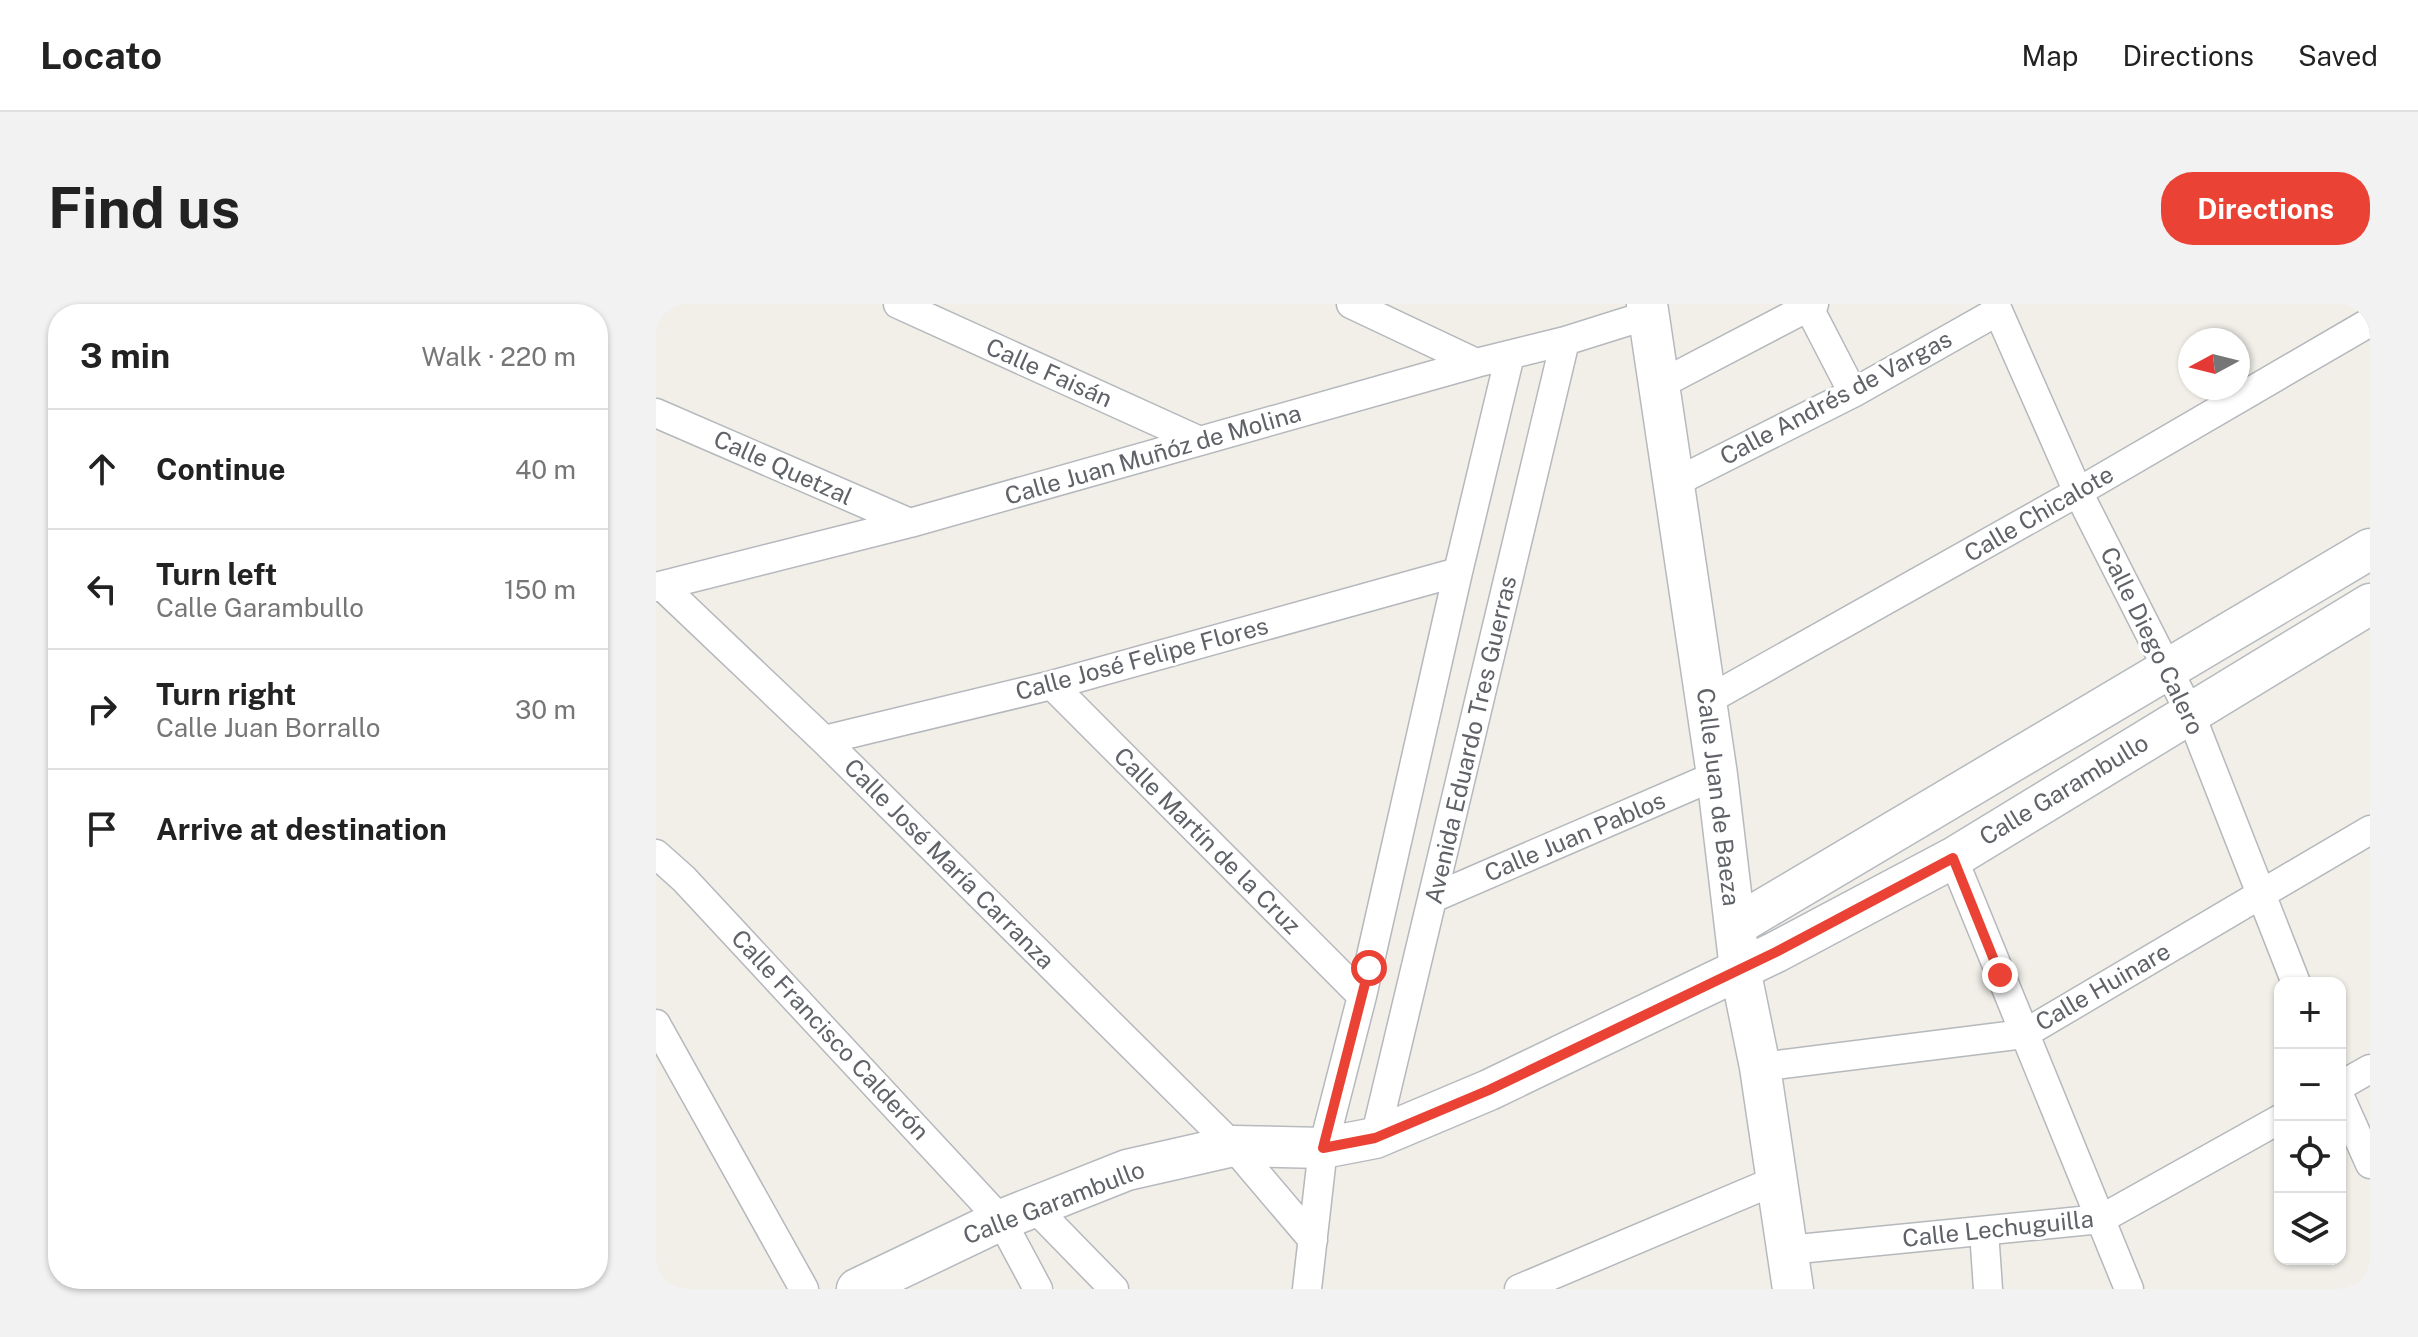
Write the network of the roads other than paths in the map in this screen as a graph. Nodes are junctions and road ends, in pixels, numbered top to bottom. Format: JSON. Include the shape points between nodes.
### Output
{"nodes":[{"id":1,"x":898,"y":304,"type":"edge"},
{"id":2,"x":1351,"y":304,"type":"edge"},
{"id":3,"x":1810,"y":305,"type":"edge"},
{"id":4,"x":1996,"y":307,"type":"edge"},
{"id":5,"x":1648,"y":309,"type":"edge"},
{"id":6,"x":2370,"y":322,"type":"edge"},
{"id":7,"x":1565,"y":341,"type":"junction"},
{"id":8,"x":1510,"y":355,"type":"junction"},
{"id":9,"x":1476,"y":363,"type":"junction"},
{"id":10,"x":1659,"y":385,"type":"junction"},
{"id":11,"x":1853,"y":393,"type":"junction"},
{"id":12,"x":656,"y":413,"type":"edge"},
{"id":13,"x":1200,"y":441,"type":"junction"},
{"id":14,"x":1674,"y":483,"type":"junction"},
{"id":15,"x":2078,"y":492,"type":"junction"},
{"id":16,"x":910,"y":523,"type":"junction"},
{"id":17,"x":2370,"y":549,"type":"edge"},
{"id":18,"x":1458,"y":572,"type":"junction"},
{"id":19,"x":659,"y":587,"type":"edge"},
{"id":20,"x":2370,"y":604,"type":"edge"},
{"id":21,"x":2168,"y":669,"type":"junction"},
{"id":22,"x":1052,"y":685,"type":"junction"},
{"id":23,"x":1706,"y":701,"type":"junction"},
{"id":24,"x":2190,"y":713,"type":"junction"},
{"id":25,"x":824,"y":740,"type":"junction"},
{"id":26,"x":1717,"y":775,"type":"junction"},
{"id":27,"x":2370,"y":830,"type":"edge"},
{"id":28,"x":656,"y":854,"type":"edge"},
{"id":29,"x":1953,"y":858,"type":"junction"},
{"id":30,"x":2263,"y":894,"type":"junction"},
{"id":31,"x":1433,"y":898,"type":"junction"},
{"id":32,"x":1735,"y":926,"type":"junction"},
{"id":33,"x":1740,"y":969,"type":"junction"},
{"id":34,"x":2294,"y":977,"type":"edge"},
{"id":35,"x":1362,"y":996,"type":"junction"},
{"id":36,"x":656,"y":1024,"type":"edge"},
{"id":37,"x":2024,"y":1034,"type":"junction"},
{"id":38,"x":1760,"y":1067,"type":"junction"},
{"id":39,"x":2370,"y":1069,"type":"edge"},
{"id":40,"x":2346,"y":1083,"type":"edge"},
{"id":41,"x":2346,"y":1110,"type":"edge"},
{"id":42,"x":2276,"y":1121,"type":"edge"},
{"id":43,"x":1375,"y":1138,"type":"junction"},
{"id":44,"x":1233,"y":1146,"type":"junction"},
{"id":45,"x":1323,"y":1148,"type":"junction"},
{"id":46,"x":2370,"y":1164,"type":"edge"},
{"id":47,"x":1777,"y":1180,"type":"junction"},
{"id":48,"x":1017,"y":1213,"type":"junction"},
{"id":49,"x":2101,"y":1219,"type":"junction"},
{"id":50,"x":1984,"y":1231,"type":"junction"},
{"id":51,"x":1313,"y":1240,"type":"junction"},
{"id":52,"x":1788,"y":1250,"type":"junction"},
{"id":53,"x":804,"y":1289,"type":"edge"},
{"id":54,"x":857,"y":1289,"type":"edge"},
{"id":55,"x":1038,"y":1289,"type":"edge"},
{"id":56,"x":1114,"y":1289,"type":"edge"},
{"id":57,"x":1307,"y":1289,"type":"edge"},
{"id":58,"x":1519,"y":1289,"type":"edge"},
{"id":59,"x":1793,"y":1289,"type":"edge"},
{"id":60,"x":1988,"y":1289,"type":"edge"},
{"id":61,"x":2129,"y":1289,"type":"edge"}],
"edges":[{"from":1,"to":13,"type":"street","name":"Calle Faisán"},
{"from":2,"to":9,"type":"street"},
{"from":3,"to":10,"type":"street"},
{"from":3,"to":11,"type":"street"},
{"from":4,"to":11,"type":"street","name":"Calle Andrés de Vargas"},
{"from":4,"to":15,"type":"street","name":"Calle Diego Calero"},
{"from":5,"to":7,"type":"street","name":"Calle Juan Muñóz de Molina"},
{"from":5,"to":10,"type":"street","name":"Calle Juan de Baeza"},
{"from":6,"to":15,"type":"street","name":"Calle Chicalote"},
{"from":7,"to":8,"type":"street","name":"Calle Juan Muñóz de Molina"},
{"from":7,"to":31,"type":"street","name":"Avenida Eduardo Tres Guerras"},
{"from":8,"to":9,"type":"street","name":"Calle Juan Muñóz de Molina"},
{"from":8,"to":18,"type":"street","name":"Avenida Eduardo Tres Guerras"},
{"from":9,"to":13,"type":"street","name":"Calle Juan Muñóz de Molina"},
{"from":10,"to":14,"type":"street","name":"Calle Juan de Baeza"},
{"from":11,"to":14,"type":"street","name":"Calle Andrés de Vargas"},
{"from":12,"to":16,"type":"street","name":"Calle Quetzal"},
{"from":13,"to":16,"type":"street","name":"Calle Juan Muñóz de Molina"},
{"from":14,"to":23,"type":"street","name":"Calle Juan de Baeza"},
{"from":15,"to":21,"type":"street","name":"Calle Diego Calero"},
{"from":15,"to":23,"type":"street","name":"Calle Chicalote"},
{"from":16,"to":19,"type":"street","name":"Calle Juan Muñóz de Molina"},
{"from":17,"to":21,"type":"street","name":"Calle Garambullo"},
{"from":18,"to":22,"type":"street","name":"Calle José Felipe Flores"},
{"from":18,"to":35,"type":"street","name":"Avenida Eduardo Tres Guerras"},
{"from":19,"to":25,"type":"street","name":"Calle José María Carranza"},
{"from":20,"to":24,"type":"street","name":"Calle Garambullo"},
{"from":21,"to":24,"type":"street","name":"Calle Diego Calero"},
{"from":21,"to":32,"type":"street","name":"Calle Garambullo"},
{"from":22,"to":25,"type":"street","name":"Calle José Felipe Flores"},
{"from":22,"to":35,"type":"street","name":"Calle Martín de la Cruz"},
{"from":23,"to":26,"type":"street","name":"Calle Juan de Baeza"},
{"from":24,"to":29,"type":"street","name":"Calle Garambullo"},
{"from":24,"to":30,"type":"street","name":"Calle Diego Calero"},
{"from":25,"to":44,"type":"street","name":"Calle José María Carranza"},
{"from":26,"to":31,"type":"street","name":"Calle Juan Pablos"},
{"from":26,"to":32,"type":"street","name":"Calle Juan de Baeza"},
{"from":27,"to":30,"type":"street","name":"Calle Huinare"},
{"from":28,"to":48,"type":"street","name":"Calle Francisco Calderón"},
{"from":29,"to":33,"type":"street","name":"Calle Garambullo"},
{"from":29,"to":37,"type":"street"},
{"from":30,"to":34,"type":"street","name":"Calle Diego Calero"},
{"from":30,"to":37,"type":"street","name":"Calle Huinare"},
{"from":31,"to":43,"type":"street","name":"Avenida Eduardo Tres Guerras"},
{"from":32,"to":33,"type":"street","name":"Calle Juan de Baeza"},
{"from":33,"to":38,"type":"street","name":"Calle Juan de Baeza"},
{"from":33,"to":43,"type":"street","name":"Calle Garambullo","via":[[1489,1090]]},
{"from":35,"to":45,"type":"street","name":"Avenida Eduardo Tres Guerras"},
{"from":36,"to":53,"type":"street"},
{"from":37,"to":38,"type":"street","name":"Calle Huinare"},
{"from":37,"to":49,"type":"street"},
{"from":38,"to":47,"type":"street","name":"Calle Juan de Baeza"},
{"from":39,"to":40,"type":"street"},
{"from":41,"to":46,"type":"street"},
{"from":42,"to":49,"type":"street","name":"Calle Lechuguilla"},
{"from":43,"to":45,"type":"street","name":"Calle Garambullo"},
{"from":44,"to":45,"type":"street","name":"Calle Garambullo"},
{"from":44,"to":48,"type":"street","name":"Calle Garambullo","via":[[1127,1170]]},
{"from":44,"to":51,"type":"street","name":"Calle José María Carranza"},
{"from":45,"to":51,"type":"street","name":"Avenida Eduardo Tres Guerras"},
{"from":47,"to":52,"type":"street","name":"Calle Juan de Baeza"},
{"from":47,"to":58,"type":"street"},
{"from":48,"to":54,"type":"street","name":"Calle Garambullo"},
{"from":48,"to":55,"type":"street"},
{"from":48,"to":56,"type":"street"},
{"from":49,"to":50,"type":"street","name":"Calle Lechuguilla"},
{"from":49,"to":61,"type":"street"},
{"from":50,"to":52,"type":"street","name":"Calle Lechuguilla"},
{"from":50,"to":60,"type":"street"},
{"from":51,"to":57,"type":"street","name":"Avenida Eduardo Tres Guerras"},
{"from":52,"to":59,"type":"street","name":"Calle Juan de Baeza"}]}
